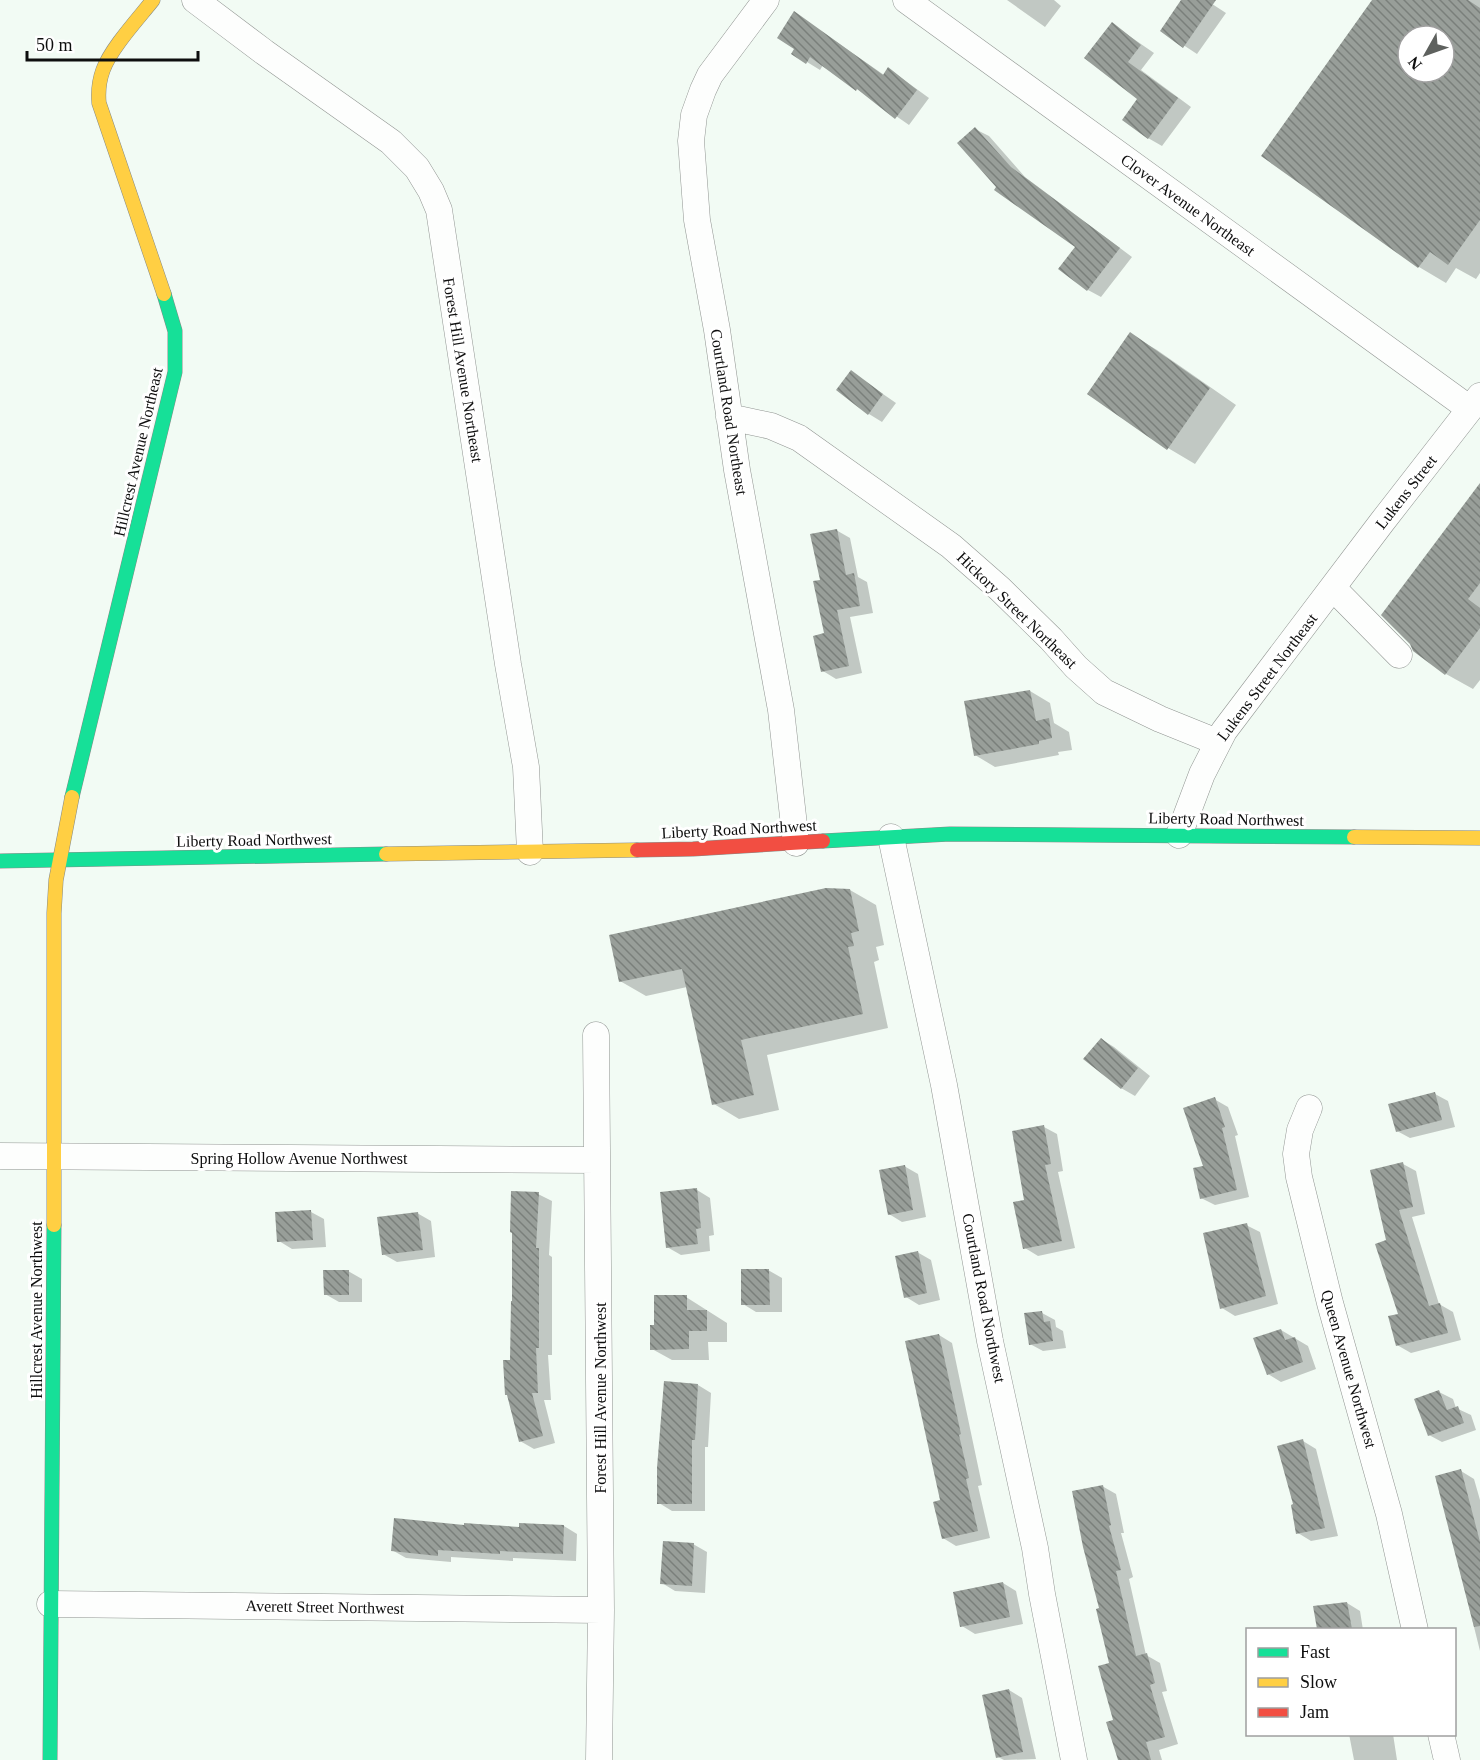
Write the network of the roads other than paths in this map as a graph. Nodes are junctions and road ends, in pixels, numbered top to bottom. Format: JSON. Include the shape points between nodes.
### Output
{"nodes":[{"id":1,"x":153,"y":0,"type":"edge"},
{"id":2,"x":195,"y":0,"type":"edge"},
{"id":3,"x":766,"y":0,"type":"edge"},
{"id":4,"x":906,"y":0,"type":"edge"},
{"id":5,"x":1475,"y":403,"type":"edge"},
{"id":6,"x":729,"y":417,"type":"junction"},
{"id":7,"x":1333,"y":588,"type":"junction"},
{"id":8,"x":1399,"y":655,"type":"dead end"},
{"id":9,"x":1217,"y":742,"type":"junction"},
{"id":10,"x":1179,"y":835,"type":"junction"},
{"id":11,"x":891,"y":837,"type":"junction"},
{"id":12,"x":1480,"y":838,"type":"edge"},
{"id":13,"x":796,"y":843,"type":"junction"},
{"id":14,"x":530,"y":852,"type":"junction"},
{"id":15,"x":0,"y":861,"type":"edge"},
{"id":16,"x":59,"y":861,"type":"junction"},
{"id":17,"x":596,"y":1035,"type":"dead end"},
{"id":18,"x":1309,"y":1108,"type":"dead end"},
{"id":19,"x":0,"y":1156,"type":"edge"},
{"id":20,"x":54,"y":1156,"type":"junction"},
{"id":21,"x":597,"y":1160,"type":"junction"},
{"id":22,"x":50,"y":1604,"type":"junction"},
{"id":23,"x":601,"y":1610,"type":"junction"},
{"id":24,"x":1415,"y":1628,"type":"edge"},
{"id":25,"x":1441,"y":1736,"type":"edge"},
{"id":26,"x":1067,"y":1759,"type":"edge"},
{"id":27,"x":50,"y":1760,"type":"edge"},
{"id":28,"x":599,"y":1760,"type":"edge"},
{"id":29,"x":1447,"y":1760,"type":"edge"}],
"edges":[{"from":1,"to":16,"type":"street","name":"Hillcrest Avenue Northeast","via":[[102,69],[99,103],[175,331],[175,372]]},
{"from":2,"to":14,"type":"street","name":"Forest Hill Avenue Northeast","via":[[391,142],[417,168],[439,210],[526,767]]},
{"from":3,"to":6,"type":"street","name":"Courtland Road Northeast","via":[[710,75],[694,115],[691,141],[698,220]]},
{"from":4,"to":5,"type":"street","name":"Clover Avenue Northeast"},
{"from":5,"to":7,"type":"street","name":"Lukens Street"},
{"from":6,"to":9,"type":"street","name":"Hickory Street Northeast","via":[[771,426],[799,438],[951,546],[1104,692]]},
{"from":6,"to":13,"type":"street","name":"Courtland Road Northeast","via":[[781,710]]},
{"from":7,"to":8,"type":"street"},
{"from":7,"to":9,"type":"street","name":"Lukens Street Northeast"},
{"from":9,"to":10,"type":"street","name":"Lukens Street Northeast"},
{"from":10,"to":11,"type":"street","name":"Liberty Road Northwest","via":[[1003,833]]},
{"from":10,"to":12,"type":"street","name":"Liberty Road Northwest"},
{"from":11,"to":13,"type":"street","name":"Liberty Road Northwest"},
{"from":11,"to":26,"type":"street","name":"Courtland Road Northwest","via":[[944,1084],[990,1341],[1035,1548]]},
{"from":13,"to":14,"type":"street","name":"Liberty Road Northwest"},
{"from":14,"to":16,"type":"street","name":"Liberty Road Northwest"},
{"from":15,"to":16,"type":"street","name":"Liberty Road Northwest"},
{"from":16,"to":20,"type":"street","name":"Hillcrest Avenue Northwest","via":[[54,913]]},
{"from":17,"to":21,"type":"street","name":"Forest Hill Avenue Northwest"},
{"from":18,"to":24,"type":"street","name":"Queen Avenue Northwest","via":[[1296,1154],[1299,1177],[1389,1514]]},
{"from":19,"to":20,"type":"street","name":"Spring Hollow Avenue Northwest"},
{"from":20,"to":21,"type":"street","name":"Spring Hollow Avenue Northwest"},
{"from":20,"to":22,"type":"street","name":"Hillcrest Avenue Northwest"},
{"from":21,"to":23,"type":"street","name":"Forest Hill Avenue Northwest"},
{"from":22,"to":23,"type":"street","name":"Averett Street Northwest"},
{"from":22,"to":27,"type":"street","name":"Hillcrest Avenue Northwest"},
{"from":23,"to":28,"type":"street","name":"Forest Hill Avenue Northwest"},
{"from":25,"to":29,"type":"street"}]}
